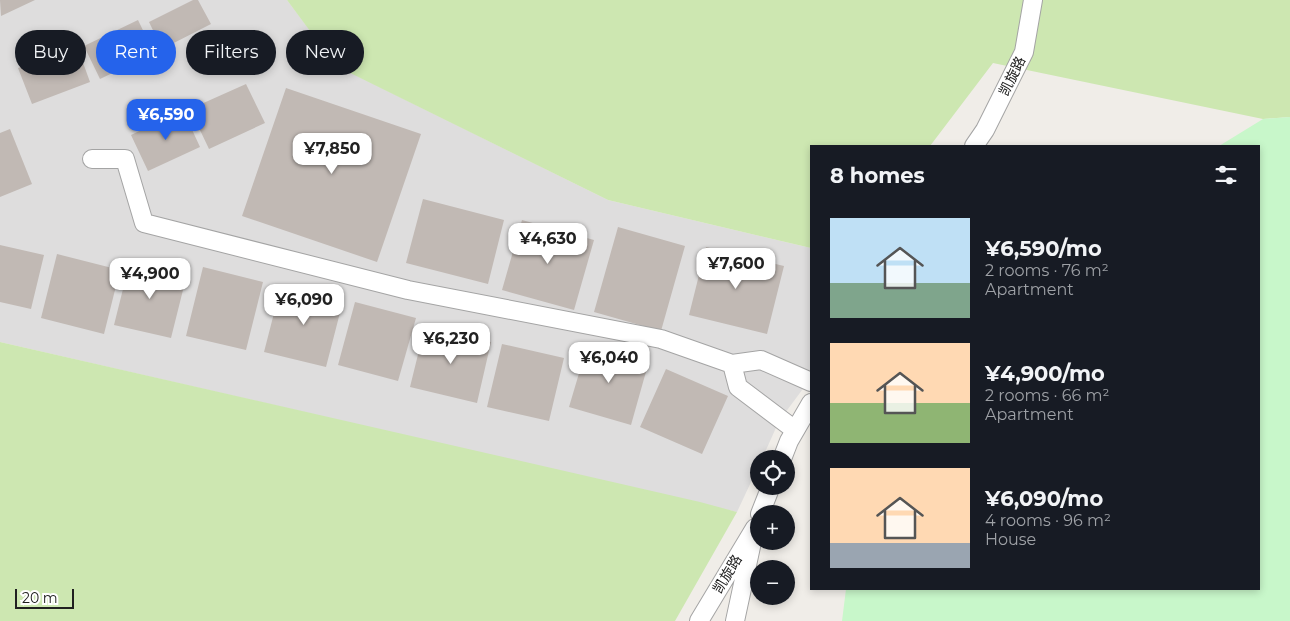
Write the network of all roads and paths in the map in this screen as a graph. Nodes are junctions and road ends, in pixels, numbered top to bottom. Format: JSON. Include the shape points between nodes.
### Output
{"nodes":[{"id":1,"x":1033,"y":0,"type":"edge"},
{"id":2,"x":975,"y":145,"type":"edge"},
{"id":3,"x":92,"y":159,"type":"dead end"},
{"id":4,"x":732,"y":364,"type":"junction"},
{"id":5,"x":810,"y":382,"type":"edge"},
{"id":6,"x":810,"y":405,"type":"edge"},
{"id":7,"x":795,"y":430,"type":"junction"},
{"id":8,"x":786,"y":450,"type":"edge"},
{"id":9,"x":750,"y":534,"type":"edge"},
{"id":10,"x":751,"y":550,"type":"edge"},
{"id":11,"x":699,"y":621,"type":"edge"},
{"id":12,"x":735,"y":621,"type":"edge"}],
"edges":[{"from":1,"to":2,"type":"street","name":"凯旋路","via":[[1024,52]]},
{"from":3,"to":4,"type":"street","via":[[125,158],[144,223],[408,290],[661,339]]},
{"from":4,"to":5,"type":"street","via":[[761,360]]},
{"from":4,"to":7,"type":"street","via":[[738,387]]},
{"from":6,"to":7,"type":"street"},
{"from":7,"to":8,"type":"street"},
{"from":9,"to":11,"type":"street","name":"凯旋路"},
{"from":10,"to":12,"type":"street","name":"凯旋路"}]}
